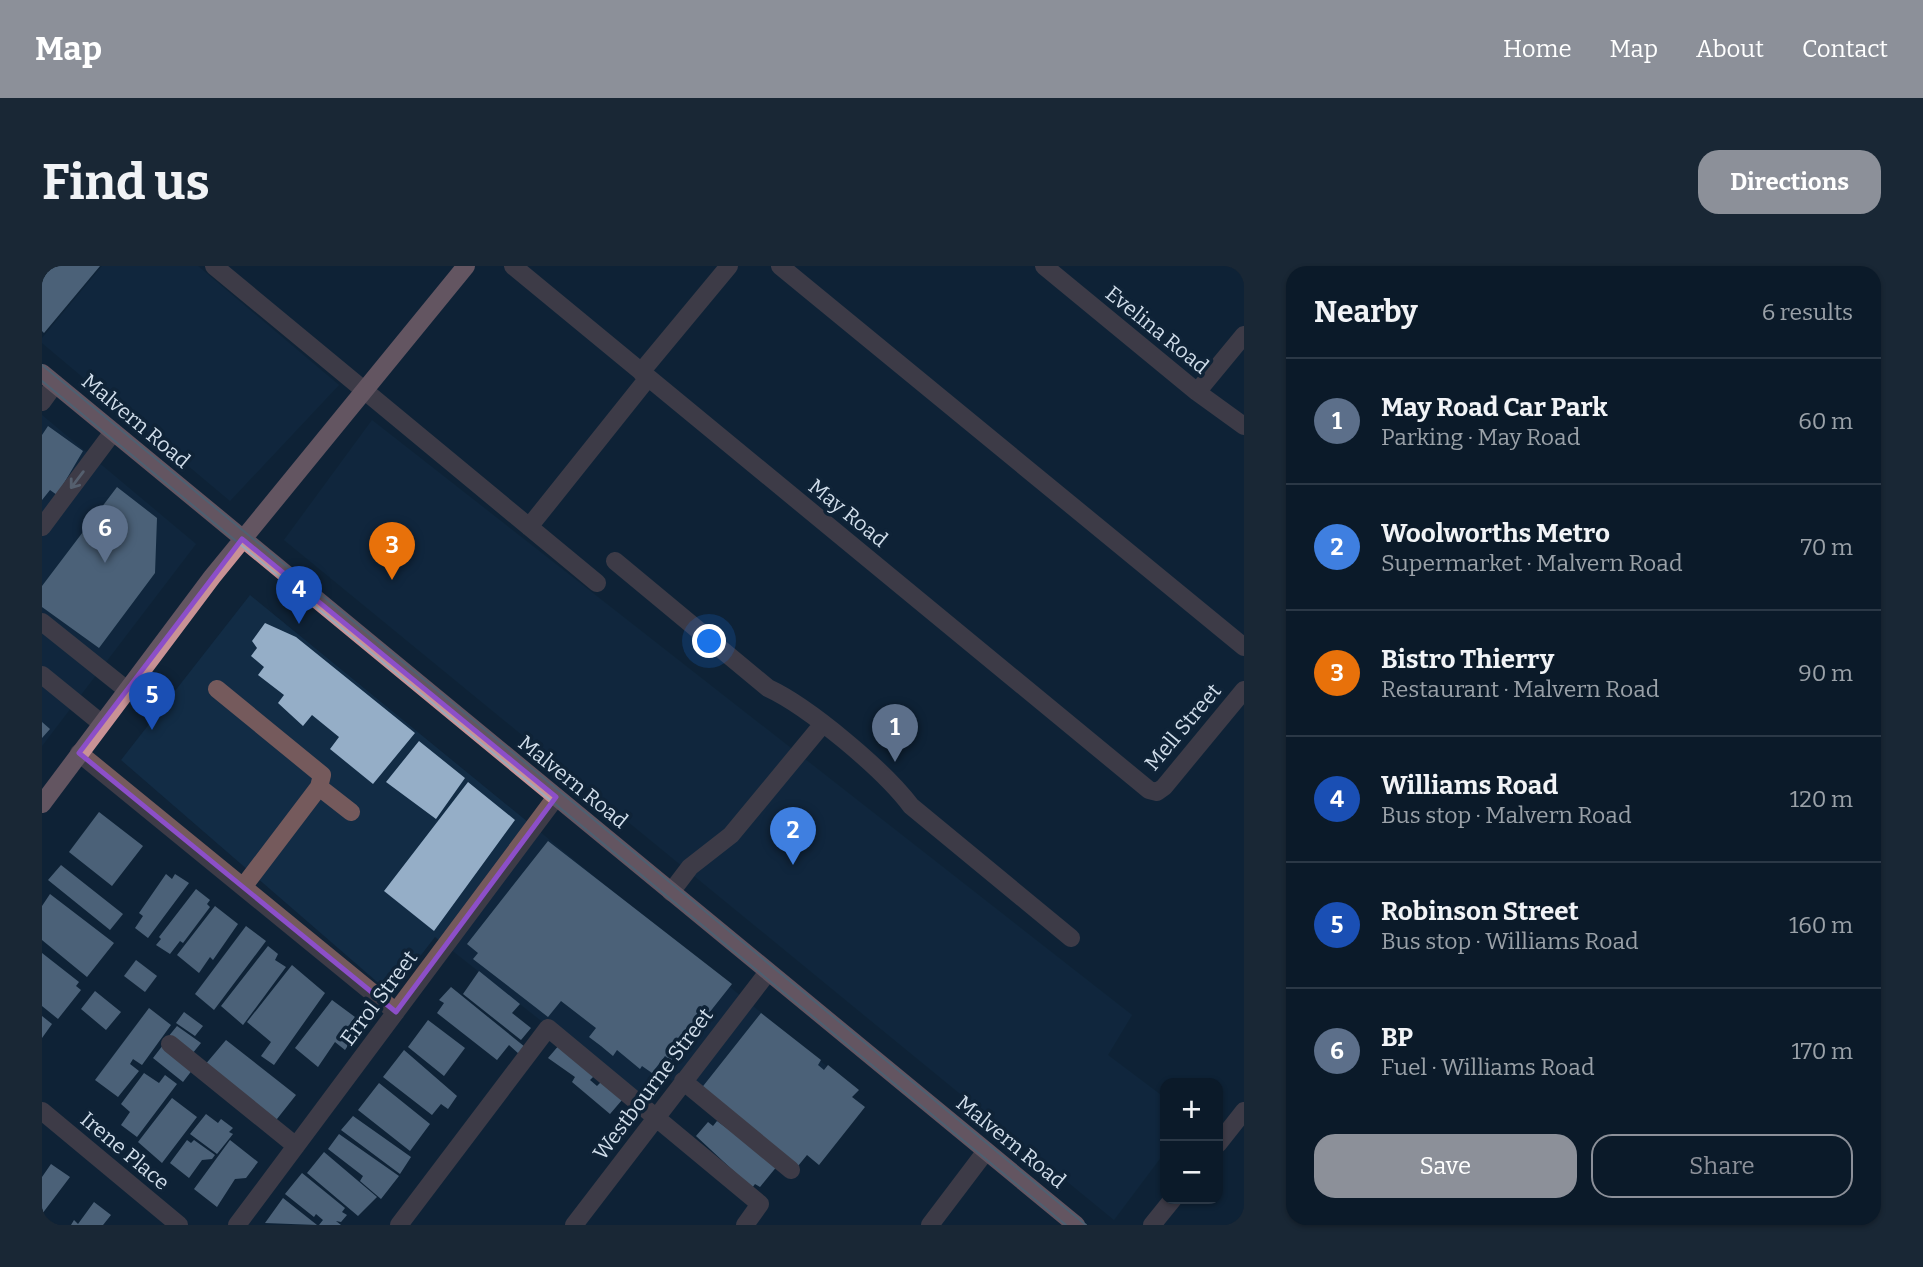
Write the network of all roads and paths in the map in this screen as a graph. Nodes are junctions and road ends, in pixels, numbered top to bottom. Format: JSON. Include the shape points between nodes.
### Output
{"nodes":[{"id":1,"x":214,"y":266,"type":"edge"},
{"id":2,"x":466,"y":266,"type":"edge"},
{"id":3,"x":513,"y":266,"type":"edge"},
{"id":4,"x":729,"y":266,"type":"edge"},
{"id":5,"x":780,"y":266,"type":"edge"},
{"id":6,"x":1044,"y":266,"type":"edge"},
{"id":7,"x":236,"y":272,"type":"edge"},
{"id":8,"x":1244,"y":335,"type":"edge"},
{"id":9,"x":645,"y":375,"type":"junction"},
{"id":10,"x":49,"y":378,"type":"edge"},
{"id":11,"x":363,"y":390,"type":"junction"},
{"id":12,"x":1197,"y":392,"type":"junction"},
{"id":13,"x":42,"y":402,"type":"edge"},
{"id":14,"x":1244,"y":426,"type":"edge"},
{"id":15,"x":113,"y":432,"type":"junction"},
{"id":16,"x":42,"y":527,"type":"edge"},
{"id":17,"x":529,"y":527,"type":"junction"},
{"id":18,"x":242,"y":539,"type":"junction"},
{"id":19,"x":615,"y":561,"type":"dead end"},
{"id":20,"x":597,"y":583,"type":"dead end"},
{"id":21,"x":42,"y":622,"type":"edge"},
{"id":22,"x":1244,"y":647,"type":"edge"},
{"id":23,"x":42,"y":675,"type":"edge"},
{"id":24,"x":217,"y":689,"type":"dead end"},
{"id":25,"x":127,"y":690,"type":"junction"},
{"id":26,"x":1244,"y":690,"type":"edge"},
{"id":27,"x":102,"y":723,"type":"junction"},
{"id":28,"x":822,"y":725,"type":"junction"},
{"id":29,"x":79,"y":753,"type":"junction"},
{"id":30,"x":319,"y":788,"type":"junction"},
{"id":31,"x":1157,"y":792,"type":"joint"},
{"id":32,"x":556,"y":797,"type":"junction"},
{"id":33,"x":42,"y":804,"type":"edge"},
{"id":34,"x":351,"y":812,"type":"dead end"},
{"id":35,"x":243,"y":887,"type":"junction"},
{"id":36,"x":671,"y":892,"type":"junction"},
{"id":37,"x":1071,"y":938,"type":"dead end"},
{"id":38,"x":768,"y":972,"type":"junction"},
{"id":39,"x":396,"y":1012,"type":"junction"},
{"id":40,"x":170,"y":1044,"type":"dead end"},
{"id":41,"x":683,"y":1081,"type":"junction"},
{"id":42,"x":1244,"y":1111,"type":"edge"},
{"id":43,"x":656,"y":1115,"type":"junction"},
{"id":44,"x":45,"y":1120,"type":"edge"},
{"id":45,"x":1220,"y":1141,"type":"edge"},
{"id":46,"x":296,"y":1146,"type":"junction"},
{"id":47,"x":986,"y":1151,"type":"junction"},
{"id":48,"x":792,"y":1170,"type":"dead end"},
{"id":49,"x":1169,"y":1204,"type":"edge"},
{"id":50,"x":179,"y":1225,"type":"edge"},
{"id":51,"x":237,"y":1225,"type":"edge"},
{"id":52,"x":399,"y":1225,"type":"edge"},
{"id":53,"x":574,"y":1225,"type":"edge"},
{"id":54,"x":745,"y":1225,"type":"edge"},
{"id":55,"x":930,"y":1225,"type":"edge"},
{"id":56,"x":1076,"y":1225,"type":"edge"},
{"id":57,"x":1152,"y":1225,"type":"edge"}],
"edges":[{"from":1,"to":7,"type":"street"},
{"from":2,"to":11,"type":"main road"},
{"from":3,"to":9,"type":"street","name":"May Road"},
{"from":4,"to":9,"type":"street"},
{"from":5,"to":22,"type":"street"},
{"from":6,"to":12,"type":"street","name":"Evelina Road"},
{"from":7,"to":11,"type":"street"},
{"from":8,"to":12,"type":"street"},
{"from":9,"to":17,"type":"street"},
{"from":9,"to":31,"type":"street","name":"May Road","via":[[1142,785]]},
{"from":10,"to":13,"type":"street"},
{"from":10,"to":15,"type":"main road","name":"Malvern Road"},
{"from":11,"to":17,"type":"street"},
{"from":11,"to":18,"type":"main road"},
{"from":12,"to":14,"type":"street","name":"Evelina Road"},
{"from":15,"to":16,"type":"street","one_way":true},
{"from":15,"to":18,"type":"main road","name":"Malvern Road"},
{"from":17,"to":20,"type":"street"},
{"from":18,"to":25,"type":"main road"},
{"from":18,"to":32,"type":"main road","name":"Malvern Road"},
{"from":19,"to":28,"type":"street","via":[[768,688],[792,699]]},
{"from":21,"to":25,"type":"street"},
{"from":23,"to":27,"type":"street"},
{"from":24,"to":30,"type":"street","via":[[321,775]]},
{"from":25,"to":27,"type":"main road"},
{"from":26,"to":31,"type":"street","name":"Mell Street"},
{"from":27,"to":29,"type":"main road"},
{"from":28,"to":36,"type":"street","via":[[731,835],[690,867]]},
{"from":28,"to":37,"type":"street","via":[[894,783],[911,806]]},
{"from":29,"to":33,"type":"main road"},
{"from":29,"to":35,"type":"street"},
{"from":30,"to":34,"type":"street"},
{"from":30,"to":35,"type":"street"},
{"from":32,"to":36,"type":"main road","name":"Malvern Road"},
{"from":32,"to":39,"type":"street","name":"Errol Street"},
{"from":35,"to":39,"type":"street"},
{"from":36,"to":38,"type":"main road","name":"Malvern Road"},
{"from":38,"to":41,"type":"street","name":"Westbourne Street"},
{"from":38,"to":47,"type":"main road","name":"Malvern Road"},
{"from":39,"to":46,"type":"street","name":"Errol Street"},
{"from":40,"to":46,"type":"street"},
{"from":41,"to":43,"type":"street","name":"Westbourne Street"},
{"from":41,"to":48,"type":"street"},
{"from":42,"to":45,"type":"street"},
{"from":43,"to":52,"type":"street","via":[[548,1028]]},
{"from":43,"to":53,"type":"street","name":"Westbourne Street"},
{"from":43,"to":54,"type":"street","via":[[760,1204]]},
{"from":44,"to":50,"type":"street","name":"Irene Place"},
{"from":46,"to":51,"type":"street","name":"Errol Street"},
{"from":47,"to":55,"type":"street"},
{"from":47,"to":56,"type":"main road","name":"Malvern Road"},
{"from":49,"to":57,"type":"street"}]}
